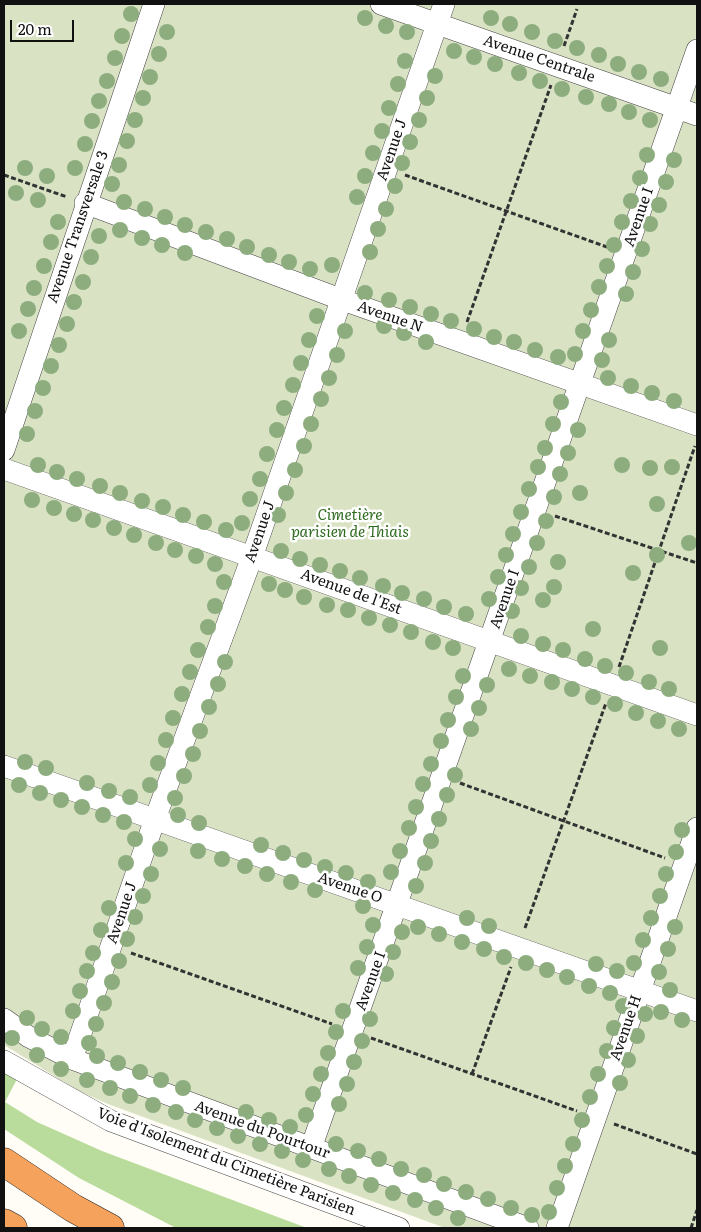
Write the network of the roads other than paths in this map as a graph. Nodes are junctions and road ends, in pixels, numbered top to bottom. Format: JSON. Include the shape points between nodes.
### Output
{"nodes":[{"id":1,"x":154,"y":4,"type":"edge"},
{"id":2,"x":381,"y":4,"type":"edge"},
{"id":3,"x":440,"y":14,"type":"edge"},
{"id":4,"x":697,"y":50,"type":"edge"},
{"id":5,"x":676,"y":108,"type":"junction"},
{"id":6,"x":697,"y":115,"type":"edge"},
{"id":7,"x":85,"y":203,"type":"junction"},
{"id":8,"x":340,"y":299,"type":"junction"},
{"id":9,"x":581,"y":384,"type":"junction"},
{"id":10,"x":697,"y":425,"type":"edge"},
{"id":11,"x":4,"y":450,"type":"edge"},
{"id":12,"x":4,"y":469,"type":"edge"},
{"id":13,"x":252,"y":557,"type":"junction"},
{"id":14,"x":490,"y":642,"type":"junction"},
{"id":15,"x":697,"y":715,"type":"edge"},
{"id":16,"x":4,"y":766,"type":"edge"},
{"id":17,"x":155,"y":819,"type":"junction"},
{"id":18,"x":697,"y":828,"type":"edge"},
{"id":19,"x":398,"y":905,"type":"junction"},
{"id":20,"x":639,"y":990,"type":"junction"},
{"id":21,"x":697,"y":1011,"type":"edge"},
{"id":22,"x":4,"y":1019,"type":"edge"},
{"id":23,"x":72,"y":1060,"type":"junction"},
{"id":24,"x":4,"y":1061,"type":"edge"},
{"id":25,"x":311,"y":1148,"type":"junction"},
{"id":26,"x":4,"y":1162,"type":"edge"},
{"id":27,"x":4,"y":1223,"type":"edge"},
{"id":28,"x":13,"y":1228,"type":"edge"},
{"id":29,"x":110,"y":1228,"type":"edge"},
{"id":30,"x":398,"y":1228,"type":"edge"},
{"id":31,"x":528,"y":1228,"type":"edge"},
{"id":32,"x":557,"y":1228,"type":"edge"}],
"edges":[{"from":1,"to":7,"type":"lane","name":"Avenue Transversale 3"},
{"from":2,"to":3,"type":"lane","name":"Avenue Centrale"},
{"from":3,"to":5,"type":"lane","name":"Avenue Centrale","via":[[558,66]]},
{"from":3,"to":8,"type":"lane","name":"Avenue J"},
{"from":4,"to":5,"type":"lane","name":"Avenue I"},
{"from":5,"to":6,"type":"lane","name":"Avenue Centrale"},
{"from":5,"to":9,"type":"lane","name":"Avenue I"},
{"from":7,"to":8,"type":"lane","name":"Avenue N"},
{"from":7,"to":11,"type":"lane","name":"Avenue Transversale 3"},
{"from":8,"to":9,"type":"lane","name":"Avenue N"},
{"from":8,"to":13,"type":"lane","name":"Avenue J"},
{"from":9,"to":10,"type":"lane","name":"Avenue N"},
{"from":9,"to":14,"type":"lane","name":"Avenue I"},
{"from":12,"to":13,"type":"lane","name":"Avenue de l'Est"},
{"from":13,"to":14,"type":"lane","name":"Avenue de l'Est"},
{"from":13,"to":17,"type":"lane","name":"Avenue J"},
{"from":14,"to":15,"type":"lane","name":"Avenue de l'Est"},
{"from":14,"to":19,"type":"lane","name":"Avenue I"},
{"from":16,"to":17,"type":"lane","name":"Avenue O"},
{"from":17,"to":19,"type":"lane","name":"Avenue O"},
{"from":17,"to":23,"type":"lane","name":"Avenue J"},
{"from":18,"to":20,"type":"lane","name":"Avenue H"},
{"from":19,"to":20,"type":"lane","name":"Avenue O"},
{"from":19,"to":25,"type":"lane","name":"Avenue I"},
{"from":20,"to":21,"type":"lane","name":"Avenue O"},
{"from":20,"to":32,"type":"lane","name":"Avenue H"},
{"from":22,"to":23,"type":"lane","name":"Avenue du Pourtour","via":[[29,1037]]},
{"from":23,"to":25,"type":"lane","name":"Avenue du Pourtour"},
{"from":24,"to":30,"type":"lane","name":"Voie d'Isolement du Cimetière Parisien","via":[[112,1121]]},
{"from":25,"to":31,"type":"lane","name":"Avenue du Pourtour"},
{"from":26,"to":29,"type":"highway","via":[[73,1208]]},
{"from":27,"to":28,"type":"highway"}]}
